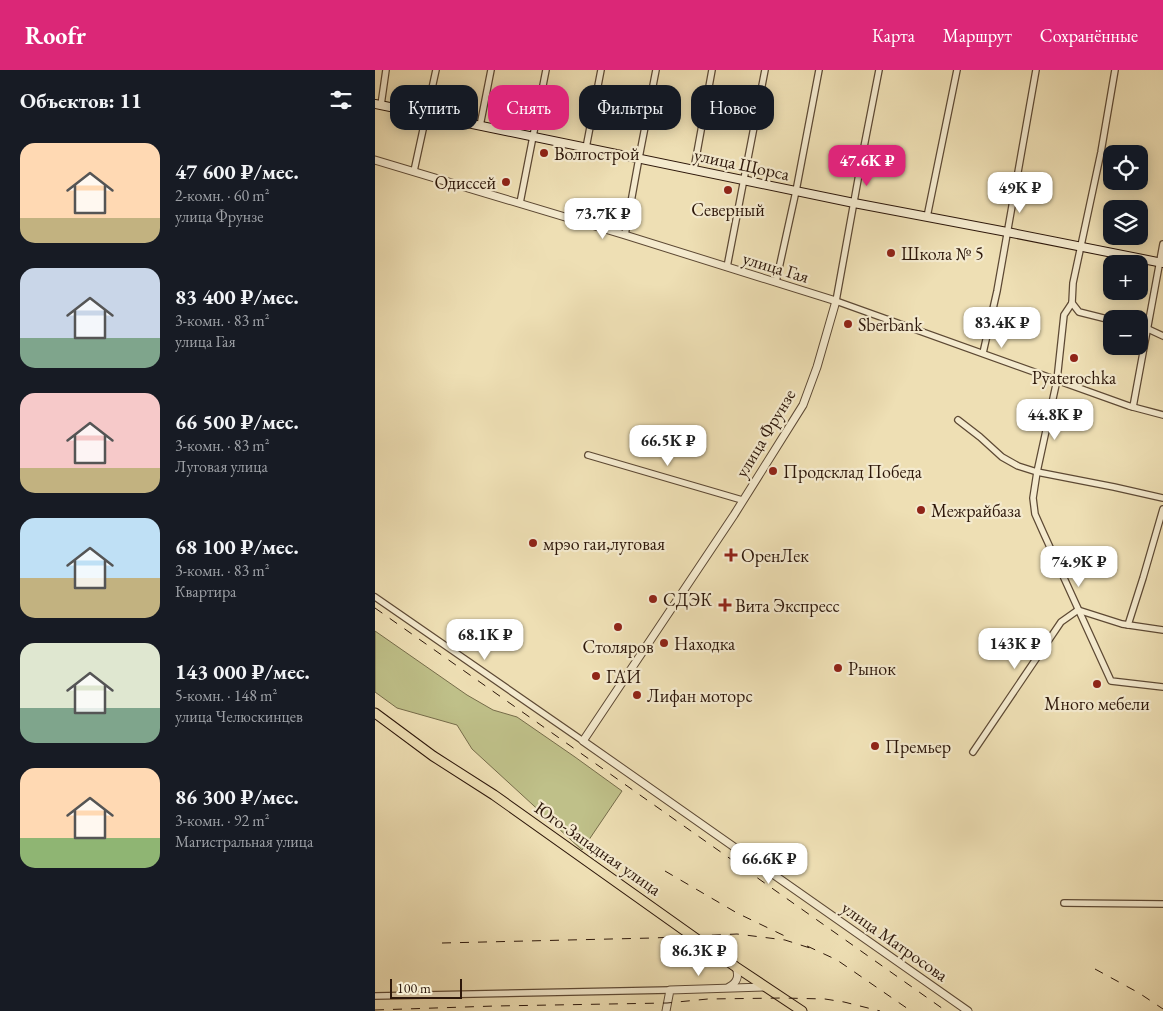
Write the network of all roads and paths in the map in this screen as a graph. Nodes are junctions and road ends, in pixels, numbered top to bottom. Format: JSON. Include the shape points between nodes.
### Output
{"nodes":[{"id":1,"x":386,"y":70,"type":"edge"},
{"id":2,"x":436,"y":70,"type":"edge"},
{"id":3,"x":491,"y":70,"type":"edge"},
{"id":4,"x":546,"y":70,"type":"edge"},
{"id":5,"x":601,"y":70,"type":"edge"},
{"id":6,"x":656,"y":70,"type":"edge"},
{"id":7,"x":712,"y":70,"type":"edge"},
{"id":8,"x":765,"y":70,"type":"edge"},
{"id":9,"x":819,"y":70,"type":"edge"},
{"id":10,"x":879,"y":70,"type":"edge"},
{"id":11,"x":957,"y":70,"type":"edge"},
{"id":12,"x":1036,"y":70,"type":"edge"},
{"id":13,"x":1115,"y":70,"type":"edge"},
{"id":14,"x":433,"y":85,"type":"edge"},
{"id":15,"x":378,"y":104,"type":"edge"},
{"id":16,"x":478,"y":125,"type":"edge"},
{"id":17,"x":481,"y":126,"type":"junction"},
{"id":18,"x":424,"y":130,"type":"edge"},
{"id":19,"x":533,"y":137,"type":"junction"},
{"id":20,"x":586,"y":148,"type":"junction"},
{"id":21,"x":639,"y":158,"type":"junction"},
{"id":22,"x":375,"y":160,"type":"edge"},
{"id":23,"x":694,"y":169,"type":"junction"},
{"id":24,"x":414,"y":171,"type":"junction"},
{"id":25,"x":745,"y":180,"type":"junction"},
{"id":26,"x":796,"y":191,"type":"junction"},
{"id":27,"x":854,"y":203,"type":"junction"},
{"id":28,"x":520,"y":204,"type":"junction"},
{"id":29,"x":927,"y":217,"type":"junction"},
{"id":30,"x":1007,"y":232,"type":"junction"},
{"id":31,"x":625,"y":235,"type":"junction"},
{"id":32,"x":1163,"y":244,"type":"edge"},
{"id":33,"x":1081,"y":247,"type":"junction"},
{"id":34,"x":1161,"y":263,"type":"edge"},
{"id":35,"x":727,"y":267,"type":"junction"},
{"id":36,"x":776,"y":282,"type":"junction"},
{"id":37,"x":836,"y":301,"type":"junction"},
{"id":38,"x":1072,"y":303,"type":"junction"},
{"id":39,"x":1103,"y":318,"type":"edge"},
{"id":40,"x":1148,"y":329,"type":"joint"},
{"id":41,"x":1163,"y":336,"type":"edge"},
{"id":42,"x":983,"y":353,"type":"junction"},
{"id":43,"x":1143,"y":355,"type":"edge"},
{"id":44,"x":1057,"y":380,"type":"junction"},
{"id":45,"x":1133,"y":407,"type":"junction"},
{"id":46,"x":1163,"y":415,"type":"edge"},
{"id":47,"x":958,"y":420,"type":"dead end"},
{"id":48,"x":589,"y":455,"type":"dead end"},
{"id":49,"x":1037,"y":472,"type":"junction"},
{"id":50,"x":1163,"y":498,"type":"edge"},
{"id":51,"x":742,"y":500,"type":"junction"},
{"id":52,"x":1163,"y":509,"type":"edge"},
{"id":53,"x":375,"y":598,"type":"edge"},
{"id":54,"x":1078,"y":610,"type":"junction"},
{"id":55,"x":1128,"y":625,"type":"junction"},
{"id":56,"x":1163,"y":630,"type":"edge"},
{"id":57,"x":1163,"y":687,"type":"edge"},
{"id":58,"x":375,"y":714,"type":"edge"},
{"id":59,"x":583,"y":741,"type":"junction"},
{"id":60,"x":973,"y":752,"type":"dead end"},
{"id":61,"x":1064,"y":902,"type":"dead end"},
{"id":62,"x":1163,"y":904,"type":"edge"},
{"id":63,"x":736,"y":966,"type":"junction"},
{"id":64,"x":729,"y":987,"type":"junction"},
{"id":65,"x":767,"y":987,"type":"junction"},
{"id":66,"x":670,"y":990,"type":"junction"},
{"id":67,"x":375,"y":996,"type":"edge"},
{"id":68,"x":666,"y":1011,"type":"edge"},
{"id":69,"x":801,"y":1011,"type":"edge"},
{"id":70,"x":968,"y":1011,"type":"edge"}],
"edges":[{"from":1,"to":15,"type":"street"},
{"from":2,"to":14,"type":"street"},
{"from":3,"to":17,"type":"street"},
{"from":4,"to":19,"type":"street"},
{"from":5,"to":20,"type":"street"},
{"from":6,"to":21,"type":"street"},
{"from":7,"to":23,"type":"street"},
{"from":8,"to":25,"type":"street"},
{"from":9,"to":26,"type":"street"},
{"from":10,"to":27,"type":"street","name":"улица Фрунзе"},
{"from":11,"to":29,"type":"street"},
{"from":12,"to":30,"type":"street"},
{"from":13,"to":33,"type":"street"},
{"from":16,"to":17,"type":"main road","name":"улица Щорса"},
{"from":17,"to":19,"type":"main road","name":"улица Щорса"},
{"from":18,"to":24,"type":"street"},
{"from":19,"to":20,"type":"main road","name":"улица Щорса"},
{"from":19,"to":28,"type":"street"},
{"from":20,"to":21,"type":"main road","name":"улица Щорса"},
{"from":21,"to":23,"type":"main road","name":"улица Щорса"},
{"from":21,"to":31,"type":"street"},
{"from":22,"to":24,"type":"street","name":"улица Гая"},
{"from":23,"to":25,"type":"main road","name":"улица Щорса"},
{"from":24,"to":28,"type":"street","name":"улица Гая"},
{"from":25,"to":26,"type":"main road","name":"улица Щорса"},
{"from":25,"to":35,"type":"street"},
{"from":26,"to":27,"type":"main road","name":"улица Щорса"},
{"from":26,"to":36,"type":"street"},
{"from":27,"to":29,"type":"main road","name":"улица Щорса"},
{"from":27,"to":37,"type":"street","name":"улица Фрунзе"},
{"from":28,"to":31,"type":"street","name":"улица Гая"},
{"from":29,"to":30,"type":"main road","name":"улица Щорса"},
{"from":30,"to":33,"type":"main road","name":"улица Щорса"},
{"from":30,"to":42,"type":"street"},
{"from":31,"to":35,"type":"street","name":"улица Гая"},
{"from":32,"to":34,"type":"street"},
{"from":33,"to":34,"type":"main road","name":"улица Щорса"},
{"from":33,"to":38,"type":"street"},
{"from":34,"to":40,"type":"street"},
{"from":35,"to":36,"type":"street","name":"улица Гая"},
{"from":36,"to":37,"type":"street","name":"улица Гая"},
{"from":37,"to":42,"type":"street","name":"улица Гая"},
{"from":37,"to":51,"type":"street","name":"улица Фрунзе","via":[[803,405]]},
{"from":38,"to":39,"type":"street","via":[[1079,312]]},
{"from":38,"to":44,"type":"street","via":[[1064,315]]},
{"from":40,"to":41,"type":"street"},
{"from":42,"to":44,"type":"street","name":"улица Гая"},
{"from":43,"to":45,"type":"street"},
{"from":44,"to":45,"type":"street","name":"улица Гая"},
{"from":44,"to":49,"type":"street"},
{"from":45,"to":46,"type":"street","name":"улица Гая"},
{"from":47,"to":49,"type":"street","via":[[1002,457]]},
{"from":48,"to":51,"type":"street"},
{"from":49,"to":50,"type":"street"},
{"from":49,"to":54,"type":"street","via":[[1033,498],[1035,514]]},
{"from":51,"to":59,"type":"street","name":"улица Фрунзе"},
{"from":52,"to":55,"type":"street"},
{"from":53,"to":59,"type":"street"},
{"from":54,"to":55,"type":"street"},
{"from":54,"to":57,"type":"street","via":[[1111,681]]},
{"from":54,"to":60,"type":"street","via":[[1061,622]]},
{"from":55,"to":56,"type":"street"},
{"from":58,"to":63,"type":"main road","name":"Юго-Западная улица"},
{"from":59,"to":70,"type":"street","name":"улица Матросова"},
{"from":61,"to":62,"type":"street"},
{"from":63,"to":64,"type":"street","via":[[737,981]]},
{"from":63,"to":65,"type":"main road","name":"Юго-Западная улица"},
{"from":64,"to":65,"type":"street"},
{"from":64,"to":66,"type":"street"},
{"from":65,"to":69,"type":"main road","name":"Юго-Западная улица"},
{"from":66,"to":67,"type":"street"},
{"from":66,"to":68,"type":"street"}]}
